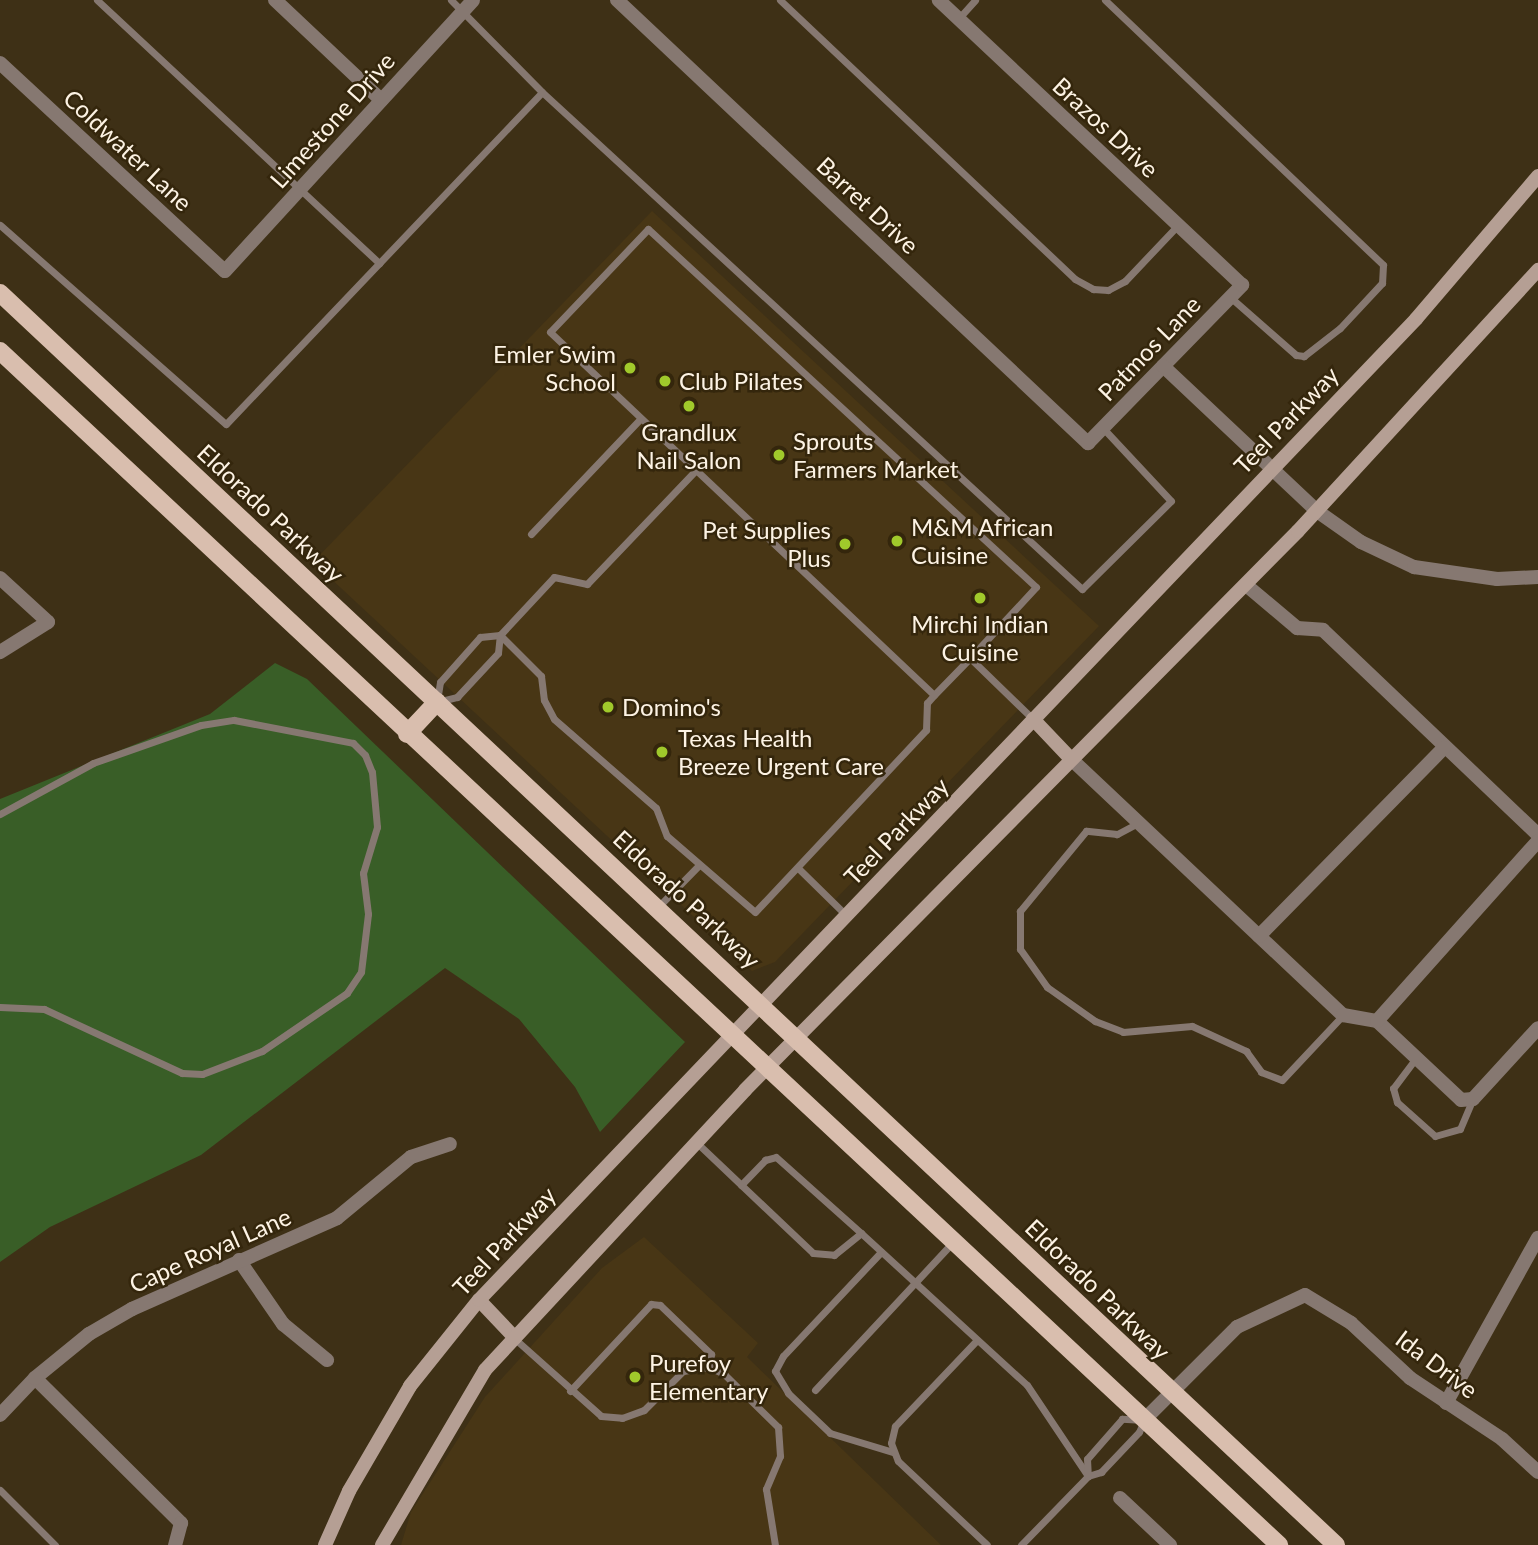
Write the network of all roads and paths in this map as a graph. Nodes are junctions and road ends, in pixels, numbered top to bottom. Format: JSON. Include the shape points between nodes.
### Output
{"nodes":[{"id":1,"x":97,"y":0,"type":"edge"},
{"id":2,"x":275,"y":0,"type":"edge"},
{"id":3,"x":452,"y":0,"type":"edge"},
{"id":4,"x":617,"y":0,"type":"edge"},
{"id":5,"x":779,"y":0,"type":"edge"},
{"id":6,"x":939,"y":0,"type":"edge"},
{"id":7,"x":975,"y":0,"type":"edge"},
{"id":8,"x":1105,"y":0,"type":"edge"},
{"id":9,"x":468,"y":5,"type":"edge"},
{"id":10,"x":958,"y":19,"type":"junction"},
{"id":11,"x":0,"y":63,"type":"edge"},
{"id":12,"x":542,"y":92,"type":"junction"},
{"id":13,"x":381,"y":100,"type":"junction"},
{"id":14,"x":1538,"y":176,"type":"edge"},
{"id":15,"x":302,"y":188,"type":"junction"},
{"id":16,"x":0,"y":225,"type":"edge"},
{"id":17,"x":1177,"y":226,"type":"junction"},
{"id":18,"x":379,"y":263,"type":"junction"},
{"id":19,"x":1538,"y":270,"type":"edge"},
{"id":20,"x":225,"y":271,"type":"joint"},
{"id":21,"x":1242,"y":285,"type":"joint"},
{"id":22,"x":0,"y":293,"type":"edge"},
{"id":23,"x":1230,"y":297,"type":"junction"},
{"id":24,"x":0,"y":351,"type":"edge"},
{"id":25,"x":1163,"y":366,"type":"junction"},
{"id":26,"x":640,"y":419,"type":"junction"},
{"id":27,"x":1102,"y":428,"type":"junction"},
{"id":28,"x":1088,"y":443,"type":"joint"},
{"id":29,"x":1271,"y":468,"type":"junction"},
{"id":30,"x":696,"y":470,"type":"junction"},
{"id":31,"x":1317,"y":511,"type":"junction"},
{"id":32,"x":531,"y":534,"type":"dead end"},
{"id":33,"x":1538,"y":577,"type":"edge"},
{"id":34,"x":0,"y":578,"type":"edge"},
{"id":35,"x":1246,"y":585,"type":"junction"},
{"id":36,"x":500,"y":635,"type":"junction"},
{"id":37,"x":0,"y":652,"type":"edge"},
{"id":38,"x":970,"y":658,"type":"junction"},
{"id":39,"x":934,"y":695,"type":"junction"},
{"id":40,"x":437,"y":702,"type":"junction"},
{"id":41,"x":1033,"y":719,"type":"junction"},
{"id":42,"x":407,"y":734,"type":"junction"},
{"id":43,"x":1444,"y":748,"type":"junction"},
{"id":44,"x":1070,"y":758,"type":"junction"},
{"id":45,"x":0,"y":814,"type":"edge"},
{"id":46,"x":1138,"y":822,"type":"junction"},
{"id":47,"x":1538,"y":835,"type":"edge"},
{"id":48,"x":1538,"y":841,"type":"edge"},
{"id":49,"x":699,"y":865,"type":"junction"},
{"id":50,"x":799,"y":869,"type":"junction"},
{"id":51,"x":659,"y":906,"type":"junction"},
{"id":52,"x":846,"y":915,"type":"junction"},
{"id":53,"x":1259,"y":936,"type":"junction"},
{"id":54,"x":762,"y":1003,"type":"junction"},
{"id":55,"x":0,"y":1007,"type":"edge"},
{"id":56,"x":1343,"y":1015,"type":"junction"},
{"id":57,"x":1377,"y":1021,"type":"junction"},
{"id":58,"x":1538,"y":1028,"type":"edge"},
{"id":59,"x":730,"y":1037,"type":"junction"},
{"id":60,"x":797,"y":1037,"type":"junction"},
{"id":61,"x":1416,"y":1058,"type":"junction"},
{"id":62,"x":765,"y":1069,"type":"junction"},
{"id":63,"x":1473,"y":1099,"type":"junction"},
{"id":64,"x":696,"y":1142,"type":"junction"},
{"id":65,"x":450,"y":1144,"type":"dead end"},
{"id":66,"x":741,"y":1185,"type":"junction"},
{"id":67,"x":861,"y":1233,"type":"junction"},
{"id":68,"x":1538,"y":1238,"type":"edge"},
{"id":69,"x":953,"y":1242,"type":"junction"},
{"id":70,"x":881,"y":1252,"type":"junction"},
{"id":71,"x":239,"y":1260,"type":"junction"},
{"id":72,"x":915,"y":1283,"type":"junction"},
{"id":73,"x":479,"y":1300,"type":"junction"},
{"id":74,"x":515,"y":1338,"type":"junction"},
{"id":75,"x":977,"y":1340,"type":"junction"},
{"id":76,"x":327,"y":1360,"type":"dead end"},
{"id":77,"x":709,"y":1367,"type":"junction"},
{"id":78,"x":35,"y":1378,"type":"junction"},
{"id":79,"x":815,"y":1390,"type":"dead end"},
{"id":80,"x":570,"y":1391,"type":"junction"},
{"id":81,"x":1170,"y":1391,"type":"junction"},
{"id":82,"x":1447,"y":1404,"type":"junction"},
{"id":83,"x":0,"y":1415,"type":"edge"},
{"id":84,"x":1143,"y":1420,"type":"junction"},
{"id":85,"x":893,"y":1452,"type":"junction"},
{"id":86,"x":1538,"y":1472,"type":"edge"},
{"id":87,"x":1088,"y":1476,"type":"junction"},
{"id":88,"x":0,"y":1490,"type":"edge"},
{"id":89,"x":1120,"y":1498,"type":"dead end"},
{"id":90,"x":55,"y":1545,"type":"edge"},
{"id":91,"x":175,"y":1545,"type":"edge"},
{"id":92,"x":325,"y":1545,"type":"edge"},
{"id":93,"x":382,"y":1545,"type":"edge"},
{"id":94,"x":775,"y":1545,"type":"edge"},
{"id":95,"x":987,"y":1545,"type":"edge"},
{"id":96,"x":1021,"y":1545,"type":"edge"},
{"id":97,"x":1170,"y":1545,"type":"edge"},
{"id":98,"x":1279,"y":1545,"type":"edge"},
{"id":99,"x":1336,"y":1545,"type":"edge"}],
"edges":[{"from":1,"to":15,"type":"lane"},
{"from":2,"to":13,"type":"street"},
{"from":3,"to":9,"type":"lane"},
{"from":4,"to":28,"type":"street","name":"Barret Drive"},
{"from":5,"to":17,"type":"lane","via":[[1075,279],[1093,289],[1108,290],[1125,281]]},
{"from":6,"to":10,"type":"street","name":"Brazos Drive"},
{"from":7,"to":10,"type":"lane"},
{"from":8,"to":23,"type":"lane","via":[[1383,265],[1382,283],[1340,328],[1304,356],[1296,355]]},
{"from":9,"to":12,"type":"lane"},
{"from":9,"to":13,"type":"street","name":"Limestone Drive"},
{"from":10,"to":17,"type":"street","name":"Brazos Drive"},
{"from":11,"to":20,"type":"street","name":"Coldwater Lane"},
{"from":12,"to":18,"type":"lane"},
{"from":12,"to":27,"type":"lane","via":[[1082,589],[1171,501]]},
{"from":13,"to":15,"type":"street","name":"Limestone Drive"},
{"from":14,"to":29,"type":"main road","name":"Teel Parkway","via":[[1416,319]]},
{"from":15,"to":18,"type":"lane"},
{"from":15,"to":20,"type":"street","name":"Limestone Drive"},
{"from":16,"to":18,"type":"lane","via":[[226,424]]},
{"from":17,"to":21,"type":"street","name":"Brazos Drive"},
{"from":19,"to":31,"type":"main road"},
{"from":21,"to":23,"type":"street","name":"Patmos Lane"},
{"from":22,"to":40,"type":"main road","name":"Eldorado Parkway"},
{"from":23,"to":25,"type":"street","name":"Patmos Lane"},
{"from":24,"to":42,"type":"main road"},
{"from":25,"to":27,"type":"street","name":"Patmos Lane"},
{"from":25,"to":29,"type":"street"},
{"from":26,"to":30,"type":"lane"},
{"from":26,"to":32,"type":"lane"},
{"from":26,"to":38,"type":"lane","via":[[550,332],[648,229],[1036,587]]},
{"from":27,"to":28,"type":"street","name":"Patmos Lane"},
{"from":29,"to":31,"type":"street"},
{"from":29,"to":41,"type":"main road","name":"Teel Parkway"},
{"from":30,"to":36,"type":"lane","via":[[587,584],[554,577]]},
{"from":30,"to":39,"type":"lane"},
{"from":31,"to":33,"type":"street","via":[[1361,542],[1414,567],[1497,579]]},
{"from":31,"to":35,"type":"main road"},
{"from":34,"to":37,"type":"street","via":[[48,622]]},
{"from":35,"to":43,"type":"street","via":[[1297,628],[1323,630]]},
{"from":35,"to":44,"type":"main road"},
{"from":36,"to":40,"type":"lane","via":[[498,653],[457,697]]},
{"from":36,"to":40,"type":"lane","via":[[480,637],[440,682]]},
{"from":36,"to":49,"type":"lane","via":[[541,676],[545,704],[554,719],[656,808],[667,836]]},
{"from":38,"to":39,"type":"lane"},
{"from":38,"to":41,"type":"lane"},
{"from":39,"to":50,"type":"lane","via":[[925,706],[926,730]]},
{"from":40,"to":42,"type":"main road"},
{"from":40,"to":51,"type":"main road","name":"Eldorado Parkway"},
{"from":41,"to":44,"type":"main road"},
{"from":41,"to":52,"type":"main road","name":"Teel Parkway"},
{"from":42,"to":59,"type":"main road"},
{"from":43,"to":47,"type":"street"},
{"from":43,"to":53,"type":"street"},
{"from":44,"to":46,"type":"street"},
{"from":44,"to":60,"type":"main road"},
{"from":45,"to":55,"type":"lane","via":[[93,764],[201,725],[234,720],[353,743],[365,754],[372,772],[377,827],[363,873],[368,914],[361,972],[347,993],[262,1051],[202,1074],[183,1073],[44,1009]]},
{"from":46,"to":53,"type":"street"},
{"from":46,"to":56,"type":"lane","via":[[1117,834],[1086,831],[1020,911],[1020,949],[1047,986],[1095,1021],[1123,1032],[1192,1026],[1246,1051],[1261,1072],[1282,1080]]},
{"from":48,"to":57,"type":"street"},
{"from":49,"to":50,"type":"lane","via":[[755,912]]},
{"from":49,"to":51,"type":"lane"},
{"from":50,"to":52,"type":"lane"},
{"from":51,"to":54,"type":"main road","name":"Eldorado Parkway"},
{"from":52,"to":54,"type":"main road","name":"Teel Parkway"},
{"from":53,"to":56,"type":"street"},
{"from":54,"to":59,"type":"main road","name":"Teel Parkway"},
{"from":54,"to":60,"type":"main road","name":"Eldorado Parkway"},
{"from":56,"to":57,"type":"street"},
{"from":57,"to":61,"type":"street"},
{"from":58,"to":63,"type":"street"},
{"from":59,"to":62,"type":"main road"},
{"from":59,"to":73,"type":"main road","name":"Teel Parkway"},
{"from":60,"to":62,"type":"main road"},
{"from":60,"to":81,"type":"main road","name":"Eldorado Parkway"},
{"from":61,"to":63,"type":"street","via":[[1461,1100]]},
{"from":61,"to":63,"type":"lane","via":[[1393,1088],[1397,1102],[1435,1136],[1460,1129]]},
{"from":62,"to":64,"type":"main road"},
{"from":62,"to":69,"type":"main road"},
{"from":64,"to":66,"type":"lane"},
{"from":64,"to":74,"type":"main road"},
{"from":65,"to":71,"type":"street","name":"Cape Royal Lane","via":[[411,1157],[337,1218]]},
{"from":66,"to":67,"type":"lane","via":[[813,1253],[834,1255]]},
{"from":66,"to":67,"type":"lane","via":[[765,1160],[776,1157]]},
{"from":67,"to":70,"type":"lane"},
{"from":68,"to":82,"type":"street"},
{"from":69,"to":72,"type":"lane"},
{"from":69,"to":84,"type":"main road"},
{"from":70,"to":72,"type":"lane"},
{"from":70,"to":85,"type":"lane","via":[[783,1356],[775,1371],[788,1393],[830,1433]]},
{"from":71,"to":76,"type":"street","via":[[282,1324]]},
{"from":71,"to":78,"type":"street","name":"Cape Royal Lane","via":[[132,1309],[89,1334]]},
{"from":72,"to":75,"type":"lane"},
{"from":72,"to":79,"type":"lane"},
{"from":73,"to":74,"type":"main road"},
{"from":73,"to":92,"type":"main road","name":"Teel Parkway","via":[[410,1386],[349,1491]]},
{"from":74,"to":80,"type":"lane"},
{"from":74,"to":93,"type":"main road","via":[[485,1370]]},
{"from":75,"to":85,"type":"lane","via":[[895,1426]]},
{"from":75,"to":87,"type":"lane","via":[[1027,1385]]},
{"from":77,"to":80,"type":"lane","via":[[683,1371],[644,1410],[622,1418],[601,1416]]},
{"from":77,"to":80,"type":"lane","via":[[711,1353],[660,1305],[651,1304]]},
{"from":77,"to":94,"type":"lane","via":[[735,1383],[778,1427],[780,1456],[765,1489]]},
{"from":78,"to":83,"type":"street","name":"Cape Royal Lane"},
{"from":78,"to":91,"type":"street","via":[[181,1523]]},
{"from":81,"to":82,"type":"street","name":"Ida Drive","via":[[1237,1327],[1306,1295],[1351,1323],[1410,1378]]},
{"from":81,"to":84,"type":"street"},
{"from":81,"to":99,"type":"main road","name":"Eldorado Parkway"},
{"from":82,"to":86,"type":"street","name":"Ida Drive","via":[[1502,1439]]},
{"from":84,"to":87,"type":"lane","via":[[1139,1432],[1101,1472]]},
{"from":84,"to":87,"type":"lane","via":[[1122,1419],[1087,1459]]},
{"from":84,"to":98,"type":"main road"},
{"from":85,"to":95,"type":"lane"},
{"from":87,"to":96,"type":"lane"},
{"from":88,"to":90,"type":"lane"},
{"from":89,"to":97,"type":"street"}]}
